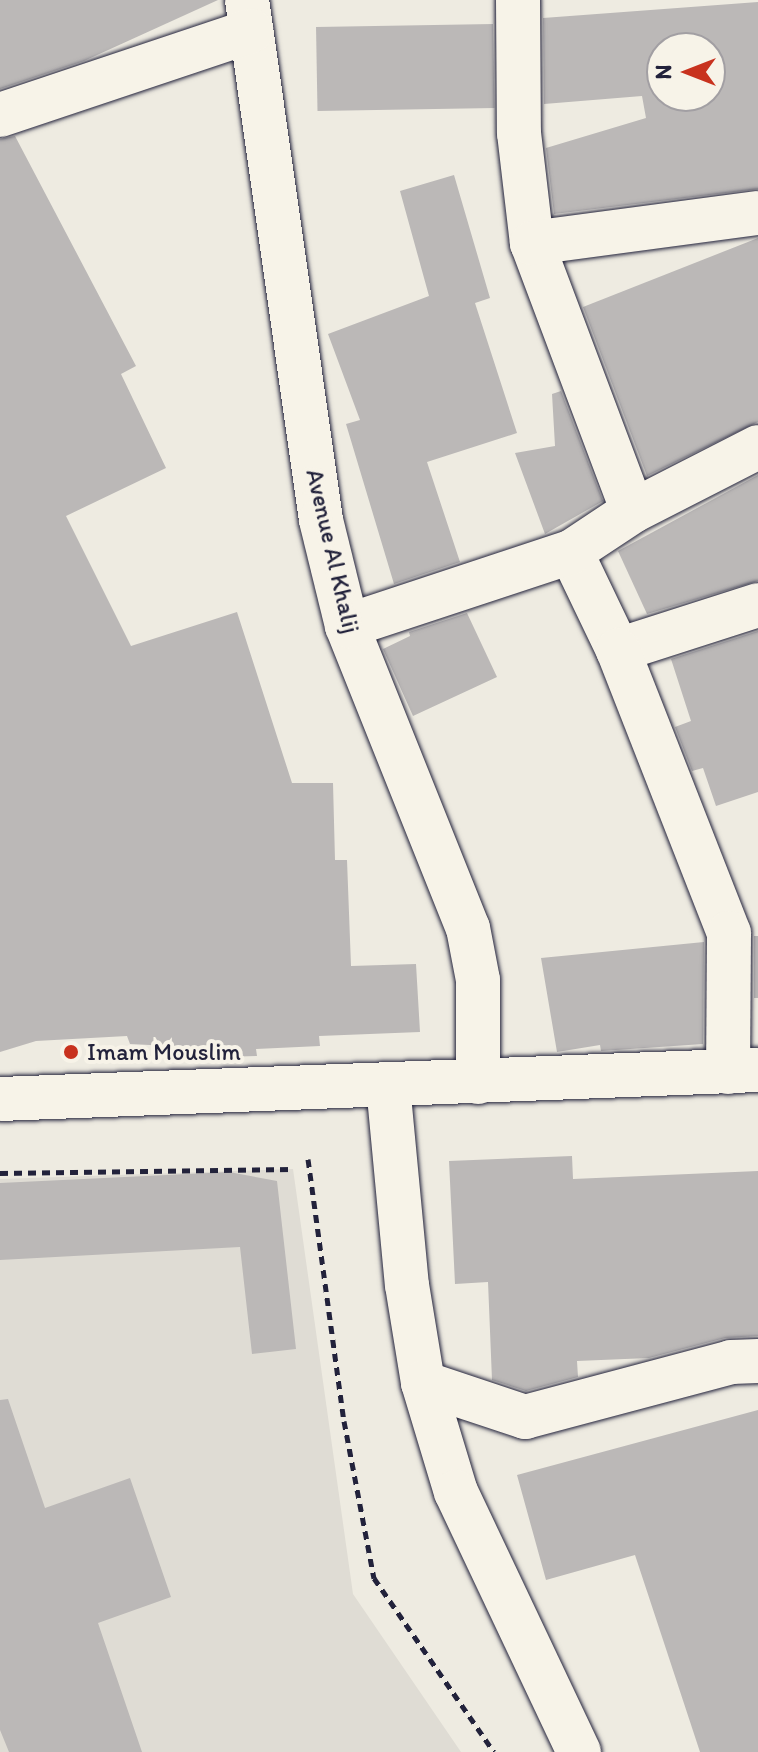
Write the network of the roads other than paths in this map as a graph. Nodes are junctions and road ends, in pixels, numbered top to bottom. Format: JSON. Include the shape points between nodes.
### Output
{"nodes":[{"id":1,"x":518,"y":0,"type":"edge"},
{"id":2,"x":249,"y":16,"type":"edge"},
{"id":3,"x":0,"y":115,"type":"edge"},
{"id":4,"x":758,"y":213,"type":"edge"},
{"id":5,"x":532,"y":243,"type":"junction"},
{"id":6,"x":758,"y":447,"type":"edge"},
{"id":7,"x":633,"y":511,"type":"junction"},
{"id":8,"x":571,"y":552,"type":"junction"},
{"id":9,"x":758,"y":605,"type":"edge"},
{"id":10,"x":347,"y":626,"type":"junction"},
{"id":11,"x":618,"y":650,"type":"junction"},
{"id":12,"x":743,"y":1071,"type":"edge"},
{"id":13,"x":478,"y":1082,"type":"junction"},
{"id":14,"x":388,"y":1085,"type":"junction"},
{"id":15,"x":0,"y":1099,"type":"edge"},
{"id":16,"x":758,"y":1361,"type":"edge"},
{"id":17,"x":423,"y":1383,"type":"junction"},
{"id":18,"x":579,"y":1752,"type":"edge"}],
"edges":[{"from":1,"to":5,"type":"street","via":[[519,133]]},
{"from":2,"to":3,"type":"street"},
{"from":2,"to":10,"type":"street","name":"Avenue Al Khalij","via":[[321,520]]},
{"from":4,"to":5,"type":"street"},
{"from":5,"to":7,"type":"street"},
{"from":6,"to":7,"type":"street"},
{"from":7,"to":8,"type":"street"},
{"from":8,"to":10,"type":"street"},
{"from":8,"to":11,"type":"street"},
{"from":9,"to":11,"type":"street"},
{"from":10,"to":13,"type":"street","name":"Avenue Al Khalij","via":[[468,928],[479,994]]},
{"from":11,"to":12,"type":"street","via":[[729,933]]},
{"from":12,"to":13,"type":"street"},
{"from":13,"to":14,"type":"street"},
{"from":14,"to":15,"type":"street"},
{"from":14,"to":17,"type":"street","via":[[407,1285]]},
{"from":16,"to":17,"type":"street","via":[[731,1362],[525,1417]]},
{"from":17,"to":18,"type":"street","via":[[456,1492]]}]}
